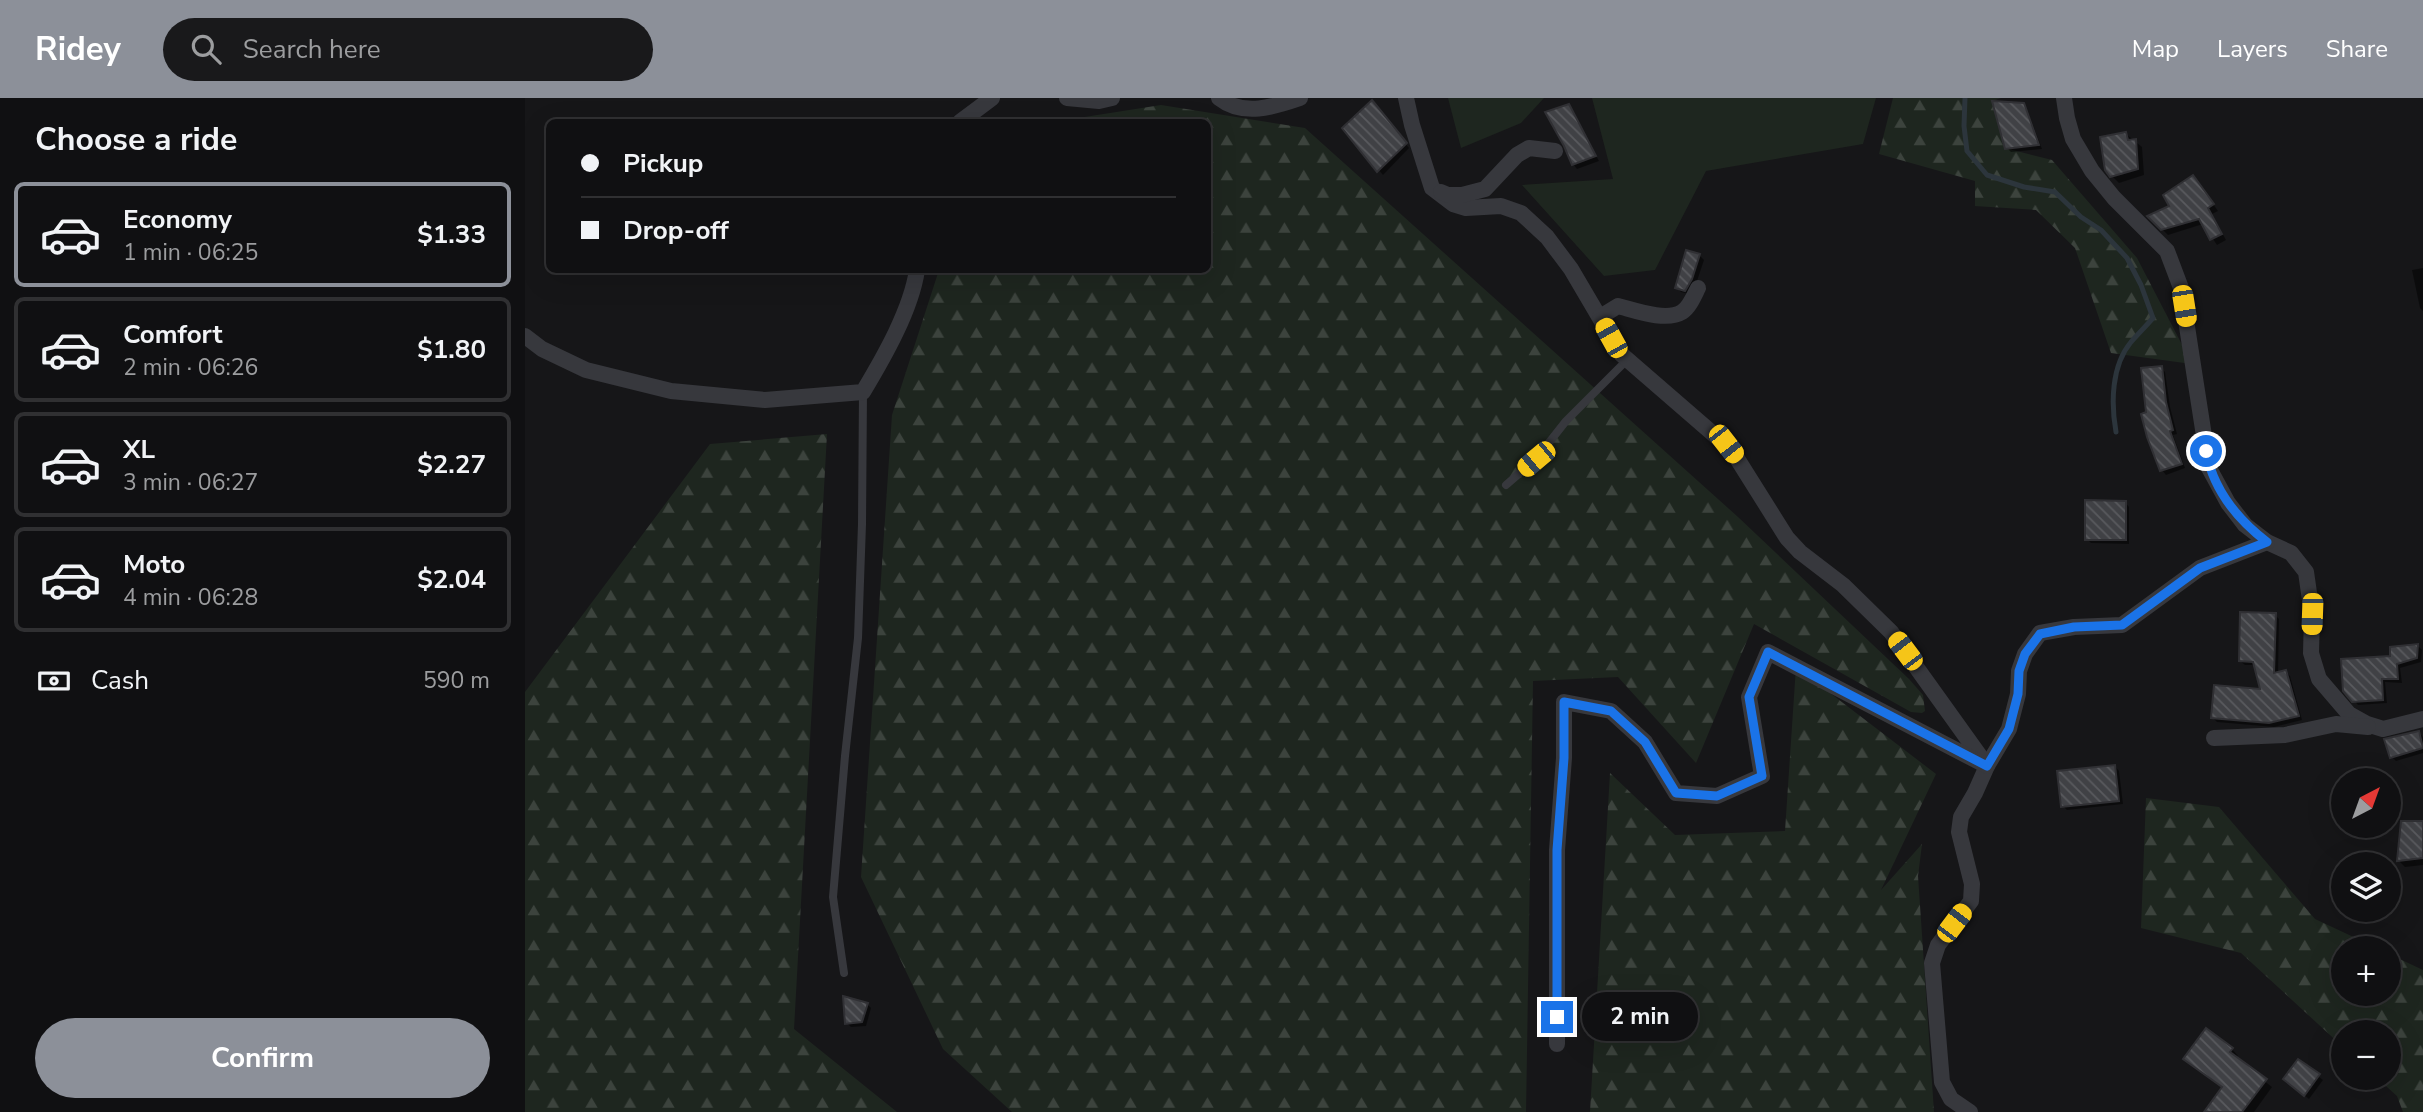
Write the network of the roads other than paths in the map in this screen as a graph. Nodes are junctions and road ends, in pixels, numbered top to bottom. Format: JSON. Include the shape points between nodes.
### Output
{"nodes":[{"id":1,"x":992,"y":98,"type":"edge"},
{"id":2,"x":1067,"y":98,"type":"edge"},
{"id":3,"x":1112,"y":98,"type":"edge"},
{"id":4,"x":1219,"y":98,"type":"edge"},
{"id":5,"x":1300,"y":98,"type":"edge"},
{"id":6,"x":1406,"y":98,"type":"edge"},
{"id":7,"x":2064,"y":98,"type":"edge"},
{"id":8,"x":964,"y":119,"type":"edge"},
{"id":9,"x":1555,"y":151,"type":"dead end"},
{"id":10,"x":1432,"y":188,"type":"junction"},
{"id":11,"x":916,"y":273,"type":"edge"},
{"id":12,"x":1698,"y":289,"type":"dead end"},
{"id":13,"x":1600,"y":317,"type":"junction"},
{"id":14,"x":525,"y":336,"type":"edge"},
{"id":15,"x":1628,"y":359,"type":"junction"},
{"id":16,"x":863,"y":393,"type":"junction"},
{"id":17,"x":1506,"y":485,"type":"dead end"},
{"id":18,"x":2267,"y":542,"type":"junction"},
{"id":19,"x":2423,"y":719,"type":"edge"},
{"id":20,"x":2383,"y":729,"type":"junction"},
{"id":21,"x":2214,"y":738,"type":"dead end"},
{"id":22,"x":1987,"y":766,"type":"junction"},
{"id":23,"x":844,"y":973,"type":"dead end"},
{"id":24,"x":1557,"y":1044,"type":"dead end"},
{"id":25,"x":1970,"y":1112,"type":"edge"}],
"edges":[{"from":1,"to":8,"type":"street"},
{"from":2,"to":3,"type":"street"},
{"from":4,"to":5,"type":"street","via":[[1242,109]]},
{"from":6,"to":10,"type":"street"},
{"from":7,"to":18,"type":"street","via":[[2073,139],[2092,171],[2167,251],[2181,288],[2209,468],[2245,525]]},
{"from":9,"to":10,"type":"street","via":[[1528,148],[1485,189],[1448,195]]},
{"from":10,"to":13,"type":"street","via":[[1466,208],[1501,206],[1521,213],[1547,237]]},
{"from":11,"to":16,"type":"street","via":[[887,352]]},
{"from":12,"to":13,"type":"street","via":[[1682,312],[1673,315],[1618,306]]},
{"from":13,"to":15,"type":"street"},
{"from":14,"to":16,"type":"street","via":[[586,370],[671,391],[765,400]]},
{"from":15,"to":17,"type":"lane"},
{"from":15,"to":22,"type":"street","via":[[1726,444],[1787,538],[1891,632]]},
{"from":16,"to":23,"type":"lane","via":[[858,638],[833,897]]},
{"from":18,"to":20,"type":"street","via":[[2291,553],[2306,572],[2311,653],[2319,679],[2349,714]]},
{"from":18,"to":22,"type":"street","via":[[2200,568],[2122,625],[2040,634],[2019,671],[2009,729]]},
{"from":19,"to":20,"type":"street"},
{"from":20,"to":21,"type":"street","via":[[2336,724],[2285,734]]},
{"from":22,"to":24,"type":"street","via":[[1768,652],[1749,697],[1762,776],[1717,796],[1676,793],[1645,742],[1611,711],[1564,702],[1557,850]]},
{"from":22,"to":25,"type":"street","via":[[1961,817],[1959,832],[1972,884],[1971,901],[1938,945],[1932,962],[1942,1082],[1951,1099]]}]}
